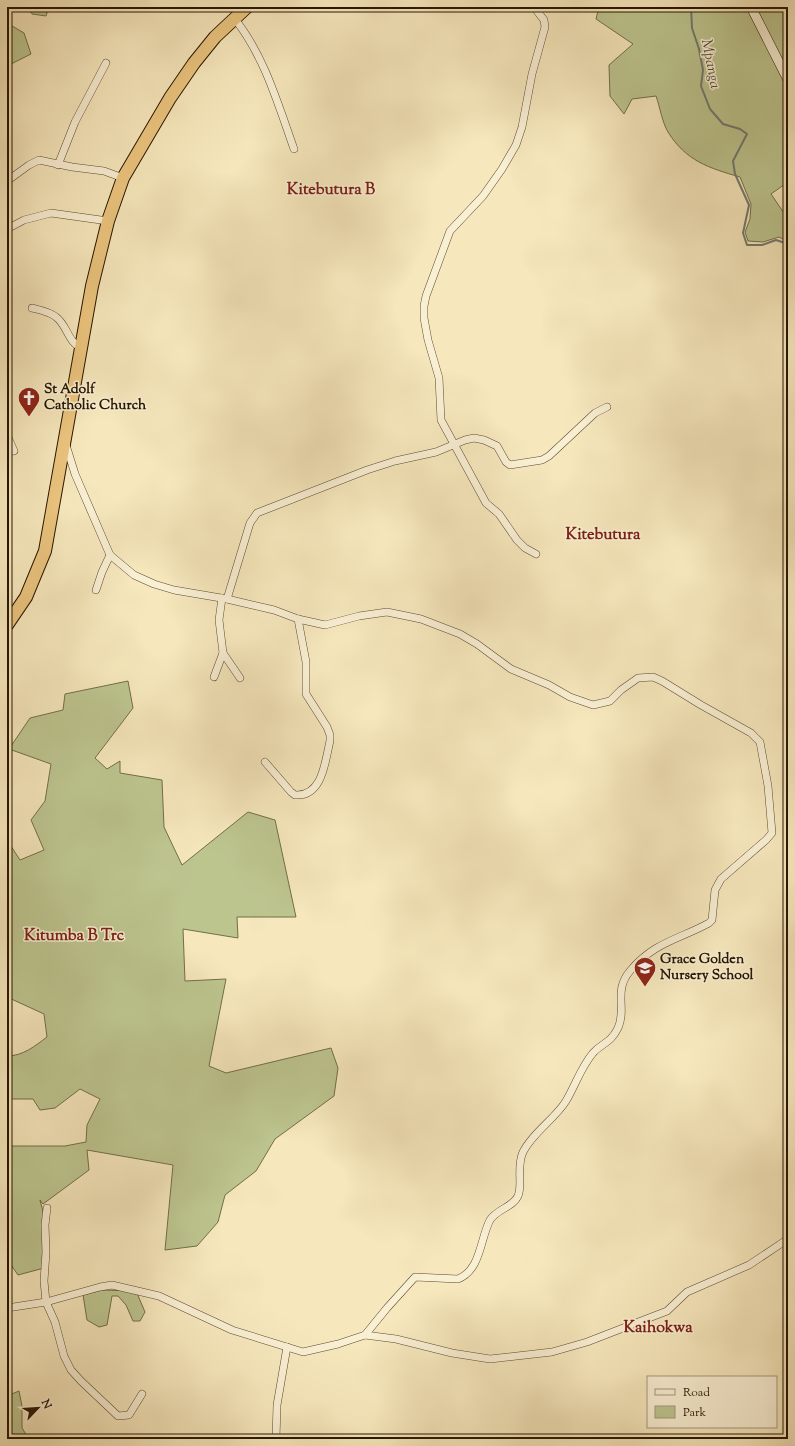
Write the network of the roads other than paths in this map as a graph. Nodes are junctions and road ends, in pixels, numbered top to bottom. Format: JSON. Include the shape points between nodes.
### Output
{"nodes":[{"id":1,"x":247,"y":7,"type":"edge"},
{"id":2,"x":534,"y":7,"type":"edge"},
{"id":3,"x":751,"y":7,"type":"edge"},
{"id":4,"x":234,"y":18,"type":"junction"},
{"id":5,"x":106,"y":63,"type":"dead end"},
{"id":6,"x":788,"y":80,"type":"edge"},
{"id":7,"x":294,"y":149,"type":"dead end"},
{"id":8,"x":58,"y":164,"type":"junction"},
{"id":9,"x":123,"y":178,"type":"junction"},
{"id":10,"x":7,"y":181,"type":"edge"},
{"id":11,"x":108,"y":221,"type":"junction"},
{"id":12,"x":7,"y":229,"type":"edge"},
{"id":13,"x":32,"y":308,"type":"dead end"},
{"id":14,"x":82,"y":348,"type":"junction"},
{"id":15,"x":607,"y":407,"type":"dead end"},
{"id":16,"x":7,"y":435,"type":"edge"},
{"id":17,"x":65,"y":443,"type":"junction"},
{"id":18,"x":453,"y":444,"type":"junction"},
{"id":19,"x":14,"y":451,"type":"dead end"},
{"id":20,"x":536,"y":554,"type":"dead end"},
{"id":21,"x":110,"y":555,"type":"junction"},
{"id":22,"x":96,"y":590,"type":"dead end"},
{"id":23,"x":224,"y":598,"type":"junction"},
{"id":24,"x":298,"y":619,"type":"junction"},
{"id":25,"x":7,"y":625,"type":"edge"},
{"id":26,"x":223,"y":652,"type":"junction"},
{"id":27,"x":214,"y":677,"type":"dead end"},
{"id":28,"x":240,"y":678,"type":"dead end"},
{"id":29,"x":265,"y":762,"type":"dead end"},
{"id":30,"x":47,"y":1208,"type":"dead end"},
{"id":31,"x":788,"y":1240,"type":"edge"},
{"id":32,"x":46,"y":1302,"type":"junction"},
{"id":33,"x":7,"y":1308,"type":"edge"},
{"id":34,"x":365,"y":1335,"type":"junction"},
{"id":35,"x":287,"y":1347,"type":"junction"},
{"id":36,"x":142,"y":1394,"type":"dead end"},
{"id":37,"x":276,"y":1439,"type":"edge"}],
"edges":[{"from":1,"to":4,"type":"highway"},
{"from":2,"to":18,"type":"street","via":[[544,20],[544,27],[516,145],[483,196],[450,230],[426,296],[424,318],[440,378],[441,420]]},
{"from":3,"to":6,"type":"street"},
{"from":4,"to":7,"type":"street","via":[[262,64]]},
{"from":4,"to":9,"type":"highway","via":[[215,37],[182,80]]},
{"from":5,"to":8,"type":"street","via":[[75,122]]},
{"from":8,"to":9,"type":"street","via":[[104,171]]},
{"from":8,"to":10,"type":"street","via":[[35,161]]},
{"from":9,"to":11,"type":"highway"},
{"from":11,"to":12,"type":"street","via":[[51,213],[24,220]]},
{"from":11,"to":14,"type":"highway","via":[[92,286]]},
{"from":13,"to":14,"type":"street","via":[[58,318],[74,344]]},
{"from":14,"to":17,"type":"highway"},
{"from":15,"to":18,"type":"street","via":[[595,413],[542,460],[510,465],[497,446],[484,440],[474,438]]},
{"from":16,"to":19,"type":"street"},
{"from":17,"to":21,"type":"street","via":[[75,474]]},
{"from":17,"to":25,"type":"highway","via":[[45,552],[26,597]]},
{"from":18,"to":20,"type":"street","via":[[486,503],[500,514],[517,540]]},
{"from":18,"to":23,"type":"street","via":[[436,452],[367,470],[257,513],[250,523]]},
{"from":21,"to":22,"type":"street"},
{"from":21,"to":23,"type":"street","via":[[134,574],[154,584]]},
{"from":23,"to":24,"type":"street","via":[[274,610]]},
{"from":23,"to":26,"type":"street","via":[[220,620]]},
{"from":24,"to":29,"type":"street","via":[[306,662],[306,694],[327,727],[330,735],[329,747],[319,782],[312,791],[303,795],[295,795]]},
{"from":24,"to":34,"type":"street","via":[[325,625],[387,612],[421,619],[460,634],[511,669],[593,705],[610,701],[620,690],[638,678],[653,677],[756,737],[762,748],[772,825],[772,833],[766,840],[721,879],[715,890],[710,923],[657,947],[642,958],[622,980],[622,1011],[619,1026],[611,1040],[594,1052],[566,1102],[529,1142],[523,1152],[518,1172],[518,1197],[490,1220],[470,1271],[458,1279],[415,1277]]},
{"from":26,"to":27,"type":"street"},
{"from":26,"to":28,"type":"street"},
{"from":30,"to":32,"type":"street","via":[[44,1281]]},
{"from":31,"to":34,"type":"street","via":[[749,1266],[687,1292],[667,1311],[587,1342],[552,1352],[490,1359]]},
{"from":32,"to":33,"type":"street"},
{"from":32,"to":35,"type":"street","via":[[100,1286],[112,1285],[159,1296],[232,1330]]},
{"from":32,"to":36,"type":"street","via":[[55,1322],[64,1356],[71,1370],[89,1389],[118,1416],[128,1414]]},
{"from":34,"to":35,"type":"street","via":[[311,1351],[303,1352]]},
{"from":35,"to":37,"type":"street","via":[[277,1405]]}]}
